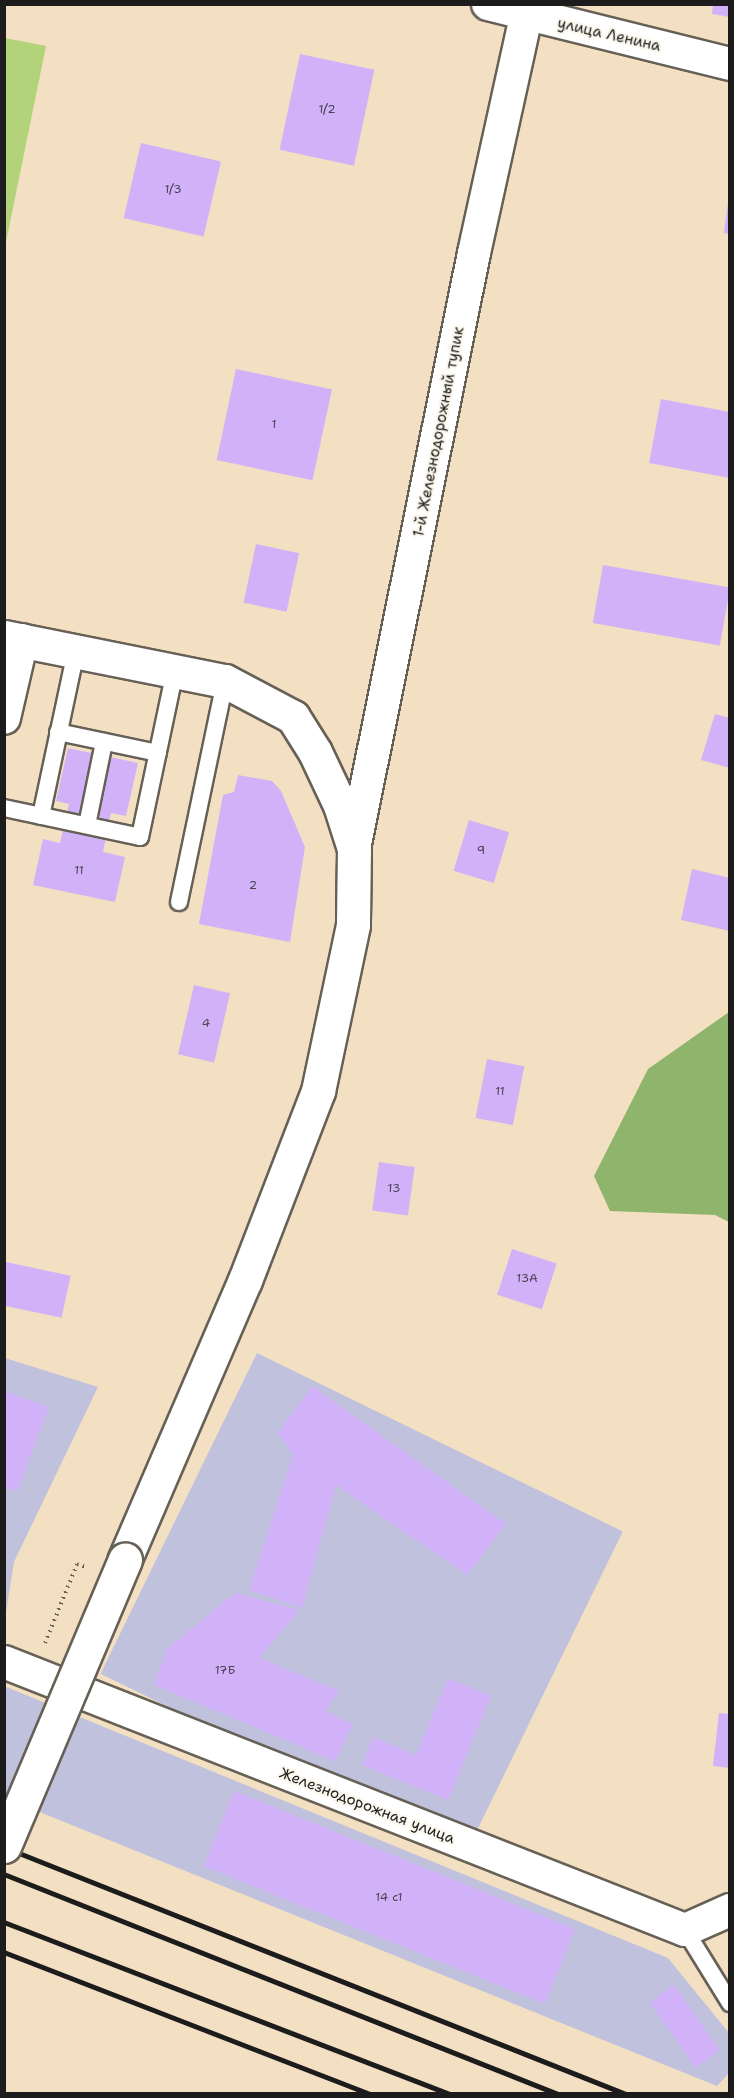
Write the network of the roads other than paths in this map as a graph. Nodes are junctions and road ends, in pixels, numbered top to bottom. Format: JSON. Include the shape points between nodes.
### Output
{"nodes":[{"id":1,"x":488,"y":4,"type":"edge"},
{"id":2,"x":526,"y":16,"type":"junction"},
{"id":3,"x":729,"y":64,"type":"edge"},
{"id":4,"x":14,"y":639,"type":"edge"},
{"id":5,"x":76,"y":651,"type":"junction"},
{"id":6,"x":175,"y":671,"type":"junction"},
{"id":7,"x":225,"y":681,"type":"junction"},
{"id":8,"x":4,"y":718,"type":"edge"},
{"id":9,"x":58,"y":732,"type":"junction"},
{"id":10,"x":104,"y":742,"type":"junction"},
{"id":11,"x":158,"y":753,"type":"junction"},
{"id":12,"x":4,"y":808,"type":"edge"},
{"id":13,"x":40,"y":816,"type":"junction"},
{"id":14,"x":87,"y":825,"type":"junction"},
{"id":15,"x":354,"y":849,"type":"junction"},
{"id":16,"x":179,"y":902,"type":"dead end"},
{"id":17,"x":19,"y":1668,"type":"edge"},
{"id":18,"x":4,"y":1846,"type":"edge"},
{"id":19,"x":729,"y":1910,"type":"edge"},
{"id":20,"x":685,"y":1930,"type":"junction"},
{"id":21,"x":729,"y":2003,"type":"edge"}],
"edges":[{"from":1,"to":2,"type":"street","name":"улица Ленина"},
{"from":2,"to":3,"type":"street","name":"улица Ленина"},
{"from":2,"to":15,"type":"street","name":"1-й Железнодорожный тупик","via":[[474,253]]},
{"from":4,"to":5,"type":"main road"},
{"from":4,"to":8,"type":"street"},
{"from":5,"to":6,"type":"main road"},
{"from":5,"to":9,"type":"lane"},
{"from":6,"to":7,"type":"main road"},
{"from":6,"to":11,"type":"lane"},
{"from":7,"to":15,"type":"main road","via":[[293,717],[335,794]]},
{"from":7,"to":16,"type":"lane"},
{"from":9,"to":10,"type":"lane"},
{"from":9,"to":13,"type":"lane"},
{"from":10,"to":11,"type":"lane"},
{"from":10,"to":14,"type":"lane"},
{"from":11,"to":14,"type":"lane","via":[[140,837]]},
{"from":12,"to":13,"type":"lane"},
{"from":13,"to":14,"type":"lane"},
{"from":15,"to":18,"type":"main road","bridge":true,"via":[[353,925],[318,1091],[245,1280],[110,1564]]},
{"from":17,"to":20,"type":"street","name":"Железнодорожная улица"},
{"from":19,"to":20,"type":"street"},
{"from":20,"to":21,"type":"lane"}]}
